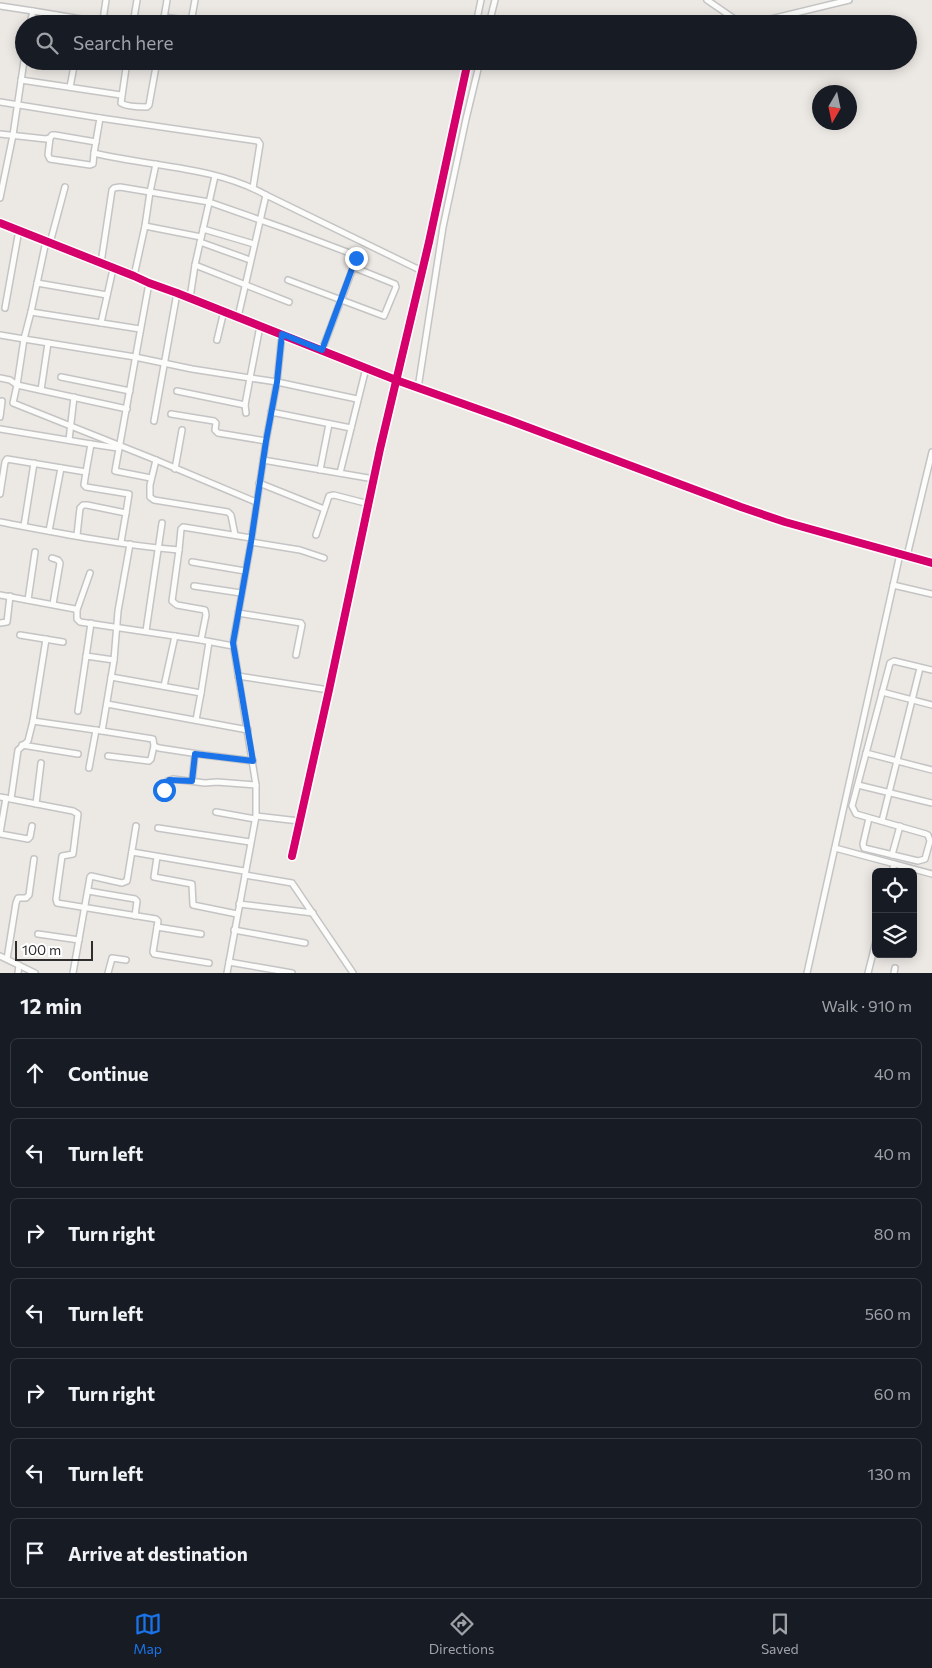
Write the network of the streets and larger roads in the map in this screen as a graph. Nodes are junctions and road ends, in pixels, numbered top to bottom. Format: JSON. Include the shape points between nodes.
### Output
{"nodes":[{"id":1,"x":3,"y":0,"type":"edge"},
{"id":2,"x":106,"y":0,"type":"edge"},
{"id":3,"x":137,"y":0,"type":"edge"},
{"id":4,"x":167,"y":0,"type":"edge"},
{"id":5,"x":195,"y":0,"type":"edge"},
{"id":6,"x":481,"y":0,"type":"edge"},
{"id":7,"x":495,"y":0,"type":"edge"},
{"id":8,"x":707,"y":0,"type":"edge"},
{"id":9,"x":849,"y":0,"type":"edge"},
{"id":10,"x":0,"y":6,"type":"edge"},
{"id":11,"x":32,"y":11,"type":"junction"},
{"id":12,"x":31,"y":15,"type":"edge"},
{"id":13,"x":56,"y":15,"type":"edge"},
{"id":14,"x":103,"y":15,"type":"edge"},
{"id":15,"x":134,"y":15,"type":"edge"},
{"id":16,"x":164,"y":15,"type":"edge"},
{"id":17,"x":192,"y":15,"type":"edge"},
{"id":18,"x":478,"y":15,"type":"edge"},
{"id":19,"x":491,"y":15,"type":"edge"},
{"id":20,"x":729,"y":15,"type":"edge"},
{"id":21,"x":787,"y":15,"type":"edge"},
{"id":22,"x":23,"y":70,"type":"edge"},
{"id":23,"x":73,"y":70,"type":"edge"},
{"id":24,"x":125,"y":70,"type":"edge"},
{"id":25,"x":154,"y":70,"type":"edge"},
{"id":26,"x":465,"y":70,"type":"edge"},
{"id":27,"x":478,"y":70,"type":"edge"},
{"id":28,"x":21,"y":80,"type":"junction"},
{"id":29,"x":70,"y":87,"type":"junction"},
{"id":30,"x":121,"y":95,"type":"junction"},
{"id":31,"x":0,"y":102,"type":"edge"},
{"id":32,"x":17,"y":105,"type":"junction"},
{"id":33,"x":100,"y":118,"type":"junction"},
{"id":34,"x":0,"y":134,"type":"edge"},
{"id":35,"x":13,"y":135,"type":"junction"},
{"id":36,"x":50,"y":138,"type":"junction"},
{"id":37,"x":96,"y":142,"type":"junction"},
{"id":38,"x":94,"y":153,"type":"junction"},
{"id":39,"x":156,"y":164,"type":"junction"},
{"id":40,"x":215,"y":176,"type":"junction"},
{"id":41,"x":65,"y":188,"type":"dead end"},
{"id":42,"x":253,"y":188,"type":"junction"},
{"id":43,"x":150,"y":192,"type":"junction"},
{"id":44,"x":266,"y":195,"type":"junction"},
{"id":45,"x":0,"y":198,"type":"edge"},
{"id":46,"x":208,"y":202,"type":"junction"},
{"id":47,"x":259,"y":220,"type":"junction"},
{"id":48,"x":0,"y":223,"type":"edge"},
{"id":49,"x":145,"y":226,"type":"junction"},
{"id":50,"x":203,"y":229,"type":"junction"},
{"id":51,"x":19,"y":230,"type":"junction"},
{"id":52,"x":201,"y":239,"type":"junction"},
{"id":53,"x":48,"y":242,"type":"junction"},
{"id":54,"x":254,"y":244,"type":"junction"},
{"id":55,"x":250,"y":260,"type":"junction"},
{"id":56,"x":101,"y":263,"type":"junction"},
{"id":57,"x":195,"y":265,"type":"junction"},
{"id":58,"x":354,"y":267,"type":"junction"},
{"id":59,"x":114,"y":269,"type":"junction"},
{"id":60,"x":422,"y":271,"type":"junction"},
{"id":61,"x":134,"y":276,"type":"junction"},
{"id":62,"x":288,"y":280,"type":"dead end"},
{"id":63,"x":37,"y":283,"type":"junction"},
{"id":64,"x":149,"y":283,"type":"junction"},
{"id":65,"x":244,"y":286,"type":"junction"},
{"id":66,"x":177,"y":293,"type":"junction"},
{"id":67,"x":107,"y":295,"type":"junction"},
{"id":68,"x":190,"y":298,"type":"junction"},
{"id":69,"x":341,"y":300,"type":"junction"},
{"id":70,"x":289,"y":302,"type":"dead end"},
{"id":71,"x":5,"y":308,"type":"dead end"},
{"id":72,"x":224,"y":311,"type":"junction"},
{"id":73,"x":31,"y":312,"type":"junction"},
{"id":74,"x":238,"y":317,"type":"junction"},
{"id":75,"x":100,"y":323,"type":"junction"},
{"id":76,"x":260,"y":326,"type":"junction"},
{"id":77,"x":140,"y":329,"type":"junction"},
{"id":78,"x":282,"y":334,"type":"junction"},
{"id":79,"x":0,"y":335,"type":"edge"},
{"id":80,"x":24,"y":339,"type":"junction"},
{"id":81,"x":217,"y":340,"type":"dead end"},
{"id":82,"x":48,"y":343,"type":"junction"},
{"id":83,"x":322,"y":350,"type":"junction"},
{"id":84,"x":135,"y":357,"type":"junction"},
{"id":85,"x":163,"y":363,"type":"junction"},
{"id":86,"x":366,"y":368,"type":"junction"},
{"id":87,"x":61,"y":377,"type":"dead end"},
{"id":88,"x":0,"y":378,"type":"edge"},
{"id":89,"x":250,"y":378,"type":"junction"},
{"id":90,"x":396,"y":380,"type":"junction"},
{"id":91,"x":277,"y":382,"type":"junction"},
{"id":92,"x":17,"y":385,"type":"junction"},
{"id":93,"x":418,"y":388,"type":"junction"},
{"id":94,"x":41,"y":390,"type":"junction"},
{"id":95,"x":130,"y":391,"type":"junction"},
{"id":96,"x":177,"y":391,"type":"dead end"},
{"id":97,"x":74,"y":397,"type":"junction"},
{"id":98,"x":357,"y":399,"type":"junction"},
{"id":99,"x":1,"y":401,"type":"edge"},
{"id":100,"x":13,"y":403,"type":"junction"},
{"id":101,"x":245,"y":405,"type":"junction"},
{"id":102,"x":127,"y":409,"type":"junction"},
{"id":103,"x":271,"y":412,"type":"junction"},
{"id":104,"x":171,"y":414,"type":"dead end"},
{"id":105,"x":246,"y":414,"type":"dead end"},
{"id":106,"x":0,"y":417,"type":"edge"},
{"id":107,"x":154,"y":421,"type":"dead end"},
{"id":108,"x":328,"y":424,"type":"junction"},
{"id":109,"x":71,"y":426,"type":"junction"},
{"id":110,"x":350,"y":428,"type":"junction"},
{"id":111,"x":0,"y":429,"type":"edge"},
{"id":112,"x":182,"y":430,"type":"dead end"},
{"id":113,"x":69,"y":440,"type":"junction"},
{"id":114,"x":266,"y":441,"type":"junction"},
{"id":115,"x":91,"y":444,"type":"junction"},
{"id":116,"x":119,"y":447,"type":"junction"},
{"id":117,"x":932,"y":452,"type":"edge"},
{"id":118,"x":156,"y":460,"type":"junction"},
{"id":119,"x":263,"y":460,"type":"junction"},
{"id":120,"x":34,"y":463,"type":"junction"},
{"id":121,"x":61,"y":468,"type":"junction"},
{"id":122,"x":175,"y":468,"type":"junction"},
{"id":123,"x":320,"y":470,"type":"junction"},
{"id":124,"x":86,"y":472,"type":"junction"},
{"id":125,"x":340,"y":473,"type":"junction"},
{"id":126,"x":151,"y":478,"type":"junction"},
{"id":127,"x":374,"y":479,"type":"junction"},
{"id":128,"x":1,"y":482,"type":"edge"},
{"id":129,"x":260,"y":483,"type":"junction"},
{"id":130,"x":0,"y":494,"type":"edge"},
{"id":131,"x":256,"y":502,"type":"junction"},
{"id":132,"x":369,"y":504,"type":"junction"},
{"id":133,"x":324,"y":509,"type":"junction"},
{"id":134,"x":126,"y":513,"type":"junction"},
{"id":135,"x":0,"y":522,"type":"edge"},
{"id":136,"x":162,"y":524,"type":"dead end"},
{"id":137,"x":24,"y":526,"type":"junction"},
{"id":138,"x":49,"y":531,"type":"junction"},
{"id":139,"x":77,"y":535,"type":"junction"},
{"id":140,"x":235,"y":535,"type":"junction"},
{"id":141,"x":316,"y":535,"type":"dead end"},
{"id":142,"x":251,"y":540,"type":"junction"},
{"id":143,"x":121,"y":542,"type":"junction"},
{"id":144,"x":130,"y":544,"type":"junction"},
{"id":145,"x":157,"y":548,"type":"junction"},
{"id":146,"x":178,"y":550,"type":"junction"},
{"id":147,"x":35,"y":552,"type":"dead end"},
{"id":148,"x":904,"y":555,"type":"junction"},
{"id":149,"x":52,"y":558,"type":"dead end"},
{"id":150,"x":324,"y":558,"type":"dead end"},
{"id":151,"x":192,"y":562,"type":"dead end"},
{"id":152,"x":932,"y":563,"type":"edge"},
{"id":153,"x":245,"y":571,"type":"junction"},
{"id":154,"x":90,"y":573,"type":"dead end"},
{"id":155,"x":893,"y":585,"type":"junction"},
{"id":156,"x":194,"y":586,"type":"dead end"},
{"id":157,"x":241,"y":593,"type":"junction"},
{"id":158,"x":932,"y":594,"type":"edge"},
{"id":159,"x":0,"y":595,"type":"edge"},
{"id":160,"x":10,"y":596,"type":"junction"},
{"id":161,"x":28,"y":600,"type":"junction"},
{"id":162,"x":53,"y":604,"type":"junction"},
{"id":163,"x":77,"y":610,"type":"junction"},
{"id":164,"x":238,"y":613,"type":"junction"},
{"id":165,"x":0,"y":622,"type":"edge"},
{"id":166,"x":91,"y":623,"type":"junction"},
{"id":167,"x":117,"y":627,"type":"junction"},
{"id":168,"x":146,"y":631,"type":"junction"},
{"id":169,"x":20,"y":635,"type":"dead end"},
{"id":170,"x":175,"y":636,"type":"junction"},
{"id":171,"x":46,"y":639,"type":"junction"},
{"id":172,"x":201,"y":640,"type":"junction"},
{"id":173,"x":63,"y":642,"type":"dead end"},
{"id":174,"x":210,"y":642,"type":"junction"},
{"id":175,"x":233,"y":646,"type":"junction"},
{"id":176,"x":296,"y":655,"type":"dead end"},
{"id":177,"x":86,"y":656,"type":"junction"},
{"id":178,"x":114,"y":660,"type":"junction"},
{"id":179,"x":920,"y":668,"type":"junction"},
{"id":180,"x":932,"y":670,"type":"edge"},
{"id":181,"x":238,"y":676,"type":"junction"},
{"id":182,"x":111,"y":677,"type":"junction"},
{"id":183,"x":164,"y":686,"type":"junction"},
{"id":184,"x":329,"y":690,"type":"junction"},
{"id":185,"x":201,"y":692,"type":"junction"},
{"id":186,"x":882,"y":692,"type":"junction"},
{"id":187,"x":912,"y":700,"type":"junction"},
{"id":188,"x":106,"y":704,"type":"junction"},
{"id":189,"x":932,"y":705,"type":"edge"},
{"id":190,"x":78,"y":710,"type":"dead end"},
{"id":191,"x":196,"y":720,"type":"junction"},
{"id":192,"x":33,"y":721,"type":"junction"},
{"id":193,"x":248,"y":730,"type":"junction"},
{"id":194,"x":99,"y":731,"type":"junction"},
{"id":195,"x":22,"y":745,"type":"junction"},
{"id":196,"x":154,"y":746,"type":"junction"},
{"id":197,"x":866,"y":753,"type":"junction"},
{"id":198,"x":78,"y":754,"type":"dead end"},
{"id":199,"x":195,"y":754,"type":"junction"},
{"id":200,"x":108,"y":756,"type":"dead end"},
{"id":201,"x":253,"y":761,"type":"junction"},
{"id":202,"x":896,"y":761,"type":"junction"},
{"id":203,"x":41,"y":763,"type":"dead end"},
{"id":204,"x":90,"y":768,"type":"dead end"},
{"id":205,"x":932,"y":770,"type":"edge"},
{"id":206,"x":192,"y":781,"type":"junction"},
{"id":207,"x":256,"y":785,"type":"junction"},
{"id":208,"x":858,"y":786,"type":"junction"},
{"id":209,"x":164,"y":790,"type":"dead end"},
{"id":210,"x":889,"y":793,"type":"junction"},
{"id":211,"x":5,"y":798,"type":"edge"},
{"id":212,"x":932,"y":803,"type":"edge"},
{"id":213,"x":36,"y":804,"type":"junction"},
{"id":214,"x":216,"y":812,"type":"dead end"},
{"id":215,"x":255,"y":817,"type":"junction"},
{"id":216,"x":869,"y":818,"type":"junction"},
{"id":217,"x":299,"y":821,"type":"junction"},
{"id":218,"x":882,"y":821,"type":"junction"},
{"id":219,"x":32,"y":826,"type":"dead end"},
{"id":220,"x":136,"y":826,"type":"dead end"},
{"id":221,"x":900,"y":826,"type":"junction"},
{"id":222,"x":158,"y":828,"type":"dead end"},
{"id":223,"x":0,"y":834,"type":"edge"},
{"id":224,"x":250,"y":842,"type":"junction"},
{"id":225,"x":835,"y":848,"type":"junction"},
{"id":226,"x":132,"y":852,"type":"junction"},
{"id":227,"x":892,"y":855,"type":"junction"},
{"id":228,"x":157,"y":856,"type":"junction"},
{"id":229,"x":292,"y":856,"type":"dead end"},
{"id":230,"x":34,"y":859,"type":"dead end"},
{"id":231,"x":894,"y":864,"type":"junction"},
{"id":232,"x":893,"y":868,"type":"edge"},
{"id":233,"x":245,"y":873,"type":"junction"},
{"id":234,"x":932,"y":874,"type":"edge"},
{"id":235,"x":88,"y":891,"type":"junction"},
{"id":236,"x":239,"y":904,"type":"junction"},
{"id":237,"x":85,"y":908,"type":"junction"},
{"id":238,"x":313,"y":913,"type":"junction"},
{"id":239,"x":237,"y":914,"type":"junction"},
{"id":240,"x":135,"y":916,"type":"junction"},
{"id":241,"x":157,"y":927,"type":"junction"},
{"id":242,"x":234,"y":930,"type":"junction"},
{"id":243,"x":38,"y":934,"type":"dead end"},
{"id":244,"x":201,"y":934,"type":"dead end"},
{"id":245,"x":79,"y":940,"type":"junction"},
{"id":246,"x":305,"y":943,"type":"dead end"},
{"id":247,"x":0,"y":956,"type":"edge"},
{"id":248,"x":872,"y":956,"type":"edge"},
{"id":249,"x":7,"y":959,"type":"junction"},
{"id":250,"x":126,"y":960,"type":"dead end"},
{"id":251,"x":229,"y":962,"type":"junction"},
{"id":252,"x":209,"y":963,"type":"dead end"},
{"id":253,"x":19,"y":965,"type":"junction"},
{"id":254,"x":18,"y":973,"type":"edge"},
{"id":255,"x":35,"y":973,"type":"edge"},
{"id":256,"x":73,"y":973,"type":"edge"},
{"id":257,"x":108,"y":973,"type":"edge"},
{"id":258,"x":227,"y":973,"type":"edge"},
{"id":259,"x":292,"y":973,"type":"edge"},
{"id":260,"x":353,"y":973,"type":"edge"},
{"id":261,"x":807,"y":973,"type":"edge"},
{"id":262,"x":868,"y":973,"type":"edge"}],
"edges":[{"from":1,"to":10,"type":"street"},
{"from":2,"to":14,"type":"street"},
{"from":3,"to":15,"type":"street"},
{"from":4,"to":16,"type":"street"},
{"from":5,"to":17,"type":"street"},
{"from":6,"to":18,"type":"street"},
{"from":7,"to":19,"type":"street"},
{"from":8,"to":20,"type":"street"},
{"from":9,"to":21,"type":"street"},
{"from":10,"to":11,"type":"street"},
{"from":11,"to":12,"type":"street"},
{"from":11,"to":13,"type":"street"},
{"from":22,"to":28,"type":"street"},
{"from":23,"to":29,"type":"street"},
{"from":24,"to":30,"type":"street"},
{"from":25,"to":30,"type":"street","via":[[148,106],[122,104]]},
{"from":26,"to":60,"type":"street"},
{"from":27,"to":93,"type":"street","via":[[441,236]]},
{"from":28,"to":29,"type":"street"},
{"from":28,"to":32,"type":"street"},
{"from":29,"to":30,"type":"street"},
{"from":31,"to":32,"type":"street"},
{"from":32,"to":33,"type":"street"},
{"from":32,"to":35,"type":"street"},
{"from":33,"to":37,"type":"street"},
{"from":33,"to":42,"type":"street","via":[[258,142]]},
{"from":34,"to":35,"type":"street"},
{"from":35,"to":36,"type":"street"},
{"from":35,"to":45,"type":"street"},
{"from":36,"to":37,"type":"street","via":[[53,135]]},
{"from":36,"to":38,"type":"street","via":[[50,159],[92,165]]},
{"from":37,"to":38,"type":"street"},
{"from":38,"to":39,"type":"street"},
{"from":39,"to":40,"type":"street"},
{"from":39,"to":43,"type":"street"},
{"from":40,"to":42,"type":"street"},
{"from":40,"to":46,"type":"street"},
{"from":41,"to":53,"type":"street"},
{"from":42,"to":44,"type":"street"},
{"from":43,"to":46,"type":"street"},
{"from":43,"to":49,"type":"street"},
{"from":43,"to":56,"type":"street","via":[[120,187],[112,190]]},
{"from":44,"to":47,"type":"street"},
{"from":44,"to":60,"type":"street"},
{"from":46,"to":47,"type":"street"},
{"from":46,"to":50,"type":"street"},
{"from":47,"to":54,"type":"street"},
{"from":47,"to":58,"type":"street","via":[[355,255]]},
{"from":48,"to":51,"type":"street"},
{"from":49,"to":52,"type":"street"},
{"from":49,"to":61,"type":"street"},
{"from":50,"to":52,"type":"street"},
{"from":50,"to":54,"type":"street"},
{"from":51,"to":53,"type":"street"},
{"from":51,"to":71,"type":"street"},
{"from":52,"to":55,"type":"street"},
{"from":52,"to":57,"type":"street"},
{"from":53,"to":56,"type":"street"},
{"from":53,"to":63,"type":"street"},
{"from":54,"to":55,"type":"street"},
{"from":55,"to":65,"type":"street"},
{"from":56,"to":59,"type":"street"},
{"from":57,"to":65,"type":"street"},
{"from":57,"to":68,"type":"street"},
{"from":58,"to":69,"type":"street"},
{"from":58,"to":69,"type":"street","via":[[394,283],[393,294],[383,316]]},
{"from":59,"to":61,"type":"street"},
{"from":59,"to":67,"type":"street"},
{"from":60,"to":90,"type":"street"},
{"from":61,"to":64,"type":"street"},
{"from":62,"to":69,"type":"street"},
{"from":63,"to":67,"type":"street"},
{"from":63,"to":73,"type":"street"},
{"from":64,"to":66,"type":"street"},
{"from":64,"to":77,"type":"street"},
{"from":65,"to":70,"type":"street"},
{"from":65,"to":74,"type":"street"},
{"from":66,"to":68,"type":"street"},
{"from":66,"to":85,"type":"street"},
{"from":67,"to":75,"type":"street"},
{"from":68,"to":72,"type":"street"},
{"from":69,"to":83,"type":"street"},
{"from":72,"to":74,"type":"street"},
{"from":72,"to":81,"type":"street"},
{"from":73,"to":75,"type":"street"},
{"from":73,"to":80,"type":"street"},
{"from":74,"to":76,"type":"street"},
{"from":75,"to":77,"type":"street"},
{"from":76,"to":78,"type":"street"},
{"from":76,"to":89,"type":"street"},
{"from":77,"to":84,"type":"street"},
{"from":78,"to":83,"type":"street"},
{"from":78,"to":91,"type":"street"},
{"from":79,"to":80,"type":"street"},
{"from":80,"to":82,"type":"street"},
{"from":80,"to":92,"type":"street"},
{"from":82,"to":84,"type":"street"},
{"from":82,"to":94,"type":"street"},
{"from":83,"to":86,"type":"street"},
{"from":84,"to":85,"type":"street"},
{"from":84,"to":95,"type":"street"},
{"from":85,"to":89,"type":"street"},
{"from":85,"to":107,"type":"street"},
{"from":86,"to":90,"type":"street"},
{"from":86,"to":98,"type":"street"},
{"from":87,"to":95,"type":"street"},
{"from":88,"to":92,"type":"street"},
{"from":89,"to":91,"type":"street"},
{"from":89,"to":101,"type":"street"},
{"from":90,"to":93,"type":"street"},
{"from":90,"to":127,"type":"street"},
{"from":91,"to":98,"type":"street"},
{"from":91,"to":103,"type":"street"},
{"from":92,"to":94,"type":"street"},
{"from":92,"to":100,"type":"street"},
{"from":93,"to":148,"type":"street","via":[[769,517]]},
{"from":94,"to":97,"type":"street"},
{"from":95,"to":102,"type":"street"},
{"from":96,"to":101,"type":"street"},
{"from":97,"to":102,"type":"street"},
{"from":97,"to":109,"type":"street"},
{"from":98,"to":110,"type":"street"},
{"from":99,"to":100,"type":"street"},
{"from":99,"to":106,"type":"street"},
{"from":100,"to":109,"type":"street"},
{"from":101,"to":105,"type":"street"},
{"from":102,"to":116,"type":"street"},
{"from":103,"to":108,"type":"street"},
{"from":103,"to":114,"type":"street"},
{"from":104,"to":114,"type":"street","via":[[214,421],[218,433]]},
{"from":108,"to":110,"type":"street"},
{"from":108,"to":123,"type":"street"},
{"from":109,"to":113,"type":"street"},
{"from":109,"to":116,"type":"street"},
{"from":110,"to":125,"type":"street"},
{"from":111,"to":113,"type":"street"},
{"from":112,"to":122,"type":"street"},
{"from":113,"to":115,"type":"street"},
{"from":114,"to":119,"type":"street"},
{"from":115,"to":116,"type":"street"},
{"from":115,"to":124,"type":"street"},
{"from":116,"to":118,"type":"street"},
{"from":116,"to":126,"type":"street","via":[[115,471]]},
{"from":117,"to":148,"type":"street"},
{"from":118,"to":122,"type":"street"},
{"from":118,"to":126,"type":"street"},
{"from":119,"to":123,"type":"street"},
{"from":119,"to":129,"type":"street"},
{"from":120,"to":121,"type":"street"},
{"from":120,"to":128,"type":"street","via":[[7,459]]},
{"from":120,"to":137,"type":"street"},
{"from":121,"to":124,"type":"street"},
{"from":121,"to":138,"type":"street"},
{"from":122,"to":131,"type":"street"},
{"from":123,"to":125,"type":"street"},
{"from":124,"to":134,"type":"street","via":[[86,487],[129,494]]},
{"from":125,"to":127,"type":"street"},
{"from":126,"to":140,"type":"street","via":[[149,495],[152,499],[228,512]]},
{"from":127,"to":132,"type":"street"},
{"from":128,"to":130,"type":"street"},
{"from":129,"to":131,"type":"street"},
{"from":129,"to":133,"type":"street"},
{"from":131,"to":142,"type":"street"},
{"from":132,"to":133,"type":"street","via":[[331,495]]},
{"from":132,"to":184,"type":"street"},
{"from":133,"to":141,"type":"street"},
{"from":134,"to":139,"type":"street","via":[[83,505]]},
{"from":134,"to":143,"type":"street"},
{"from":135,"to":137,"type":"street"},
{"from":136,"to":145,"type":"street"},
{"from":137,"to":138,"type":"street"},
{"from":138,"to":139,"type":"street"},
{"from":139,"to":143,"type":"street"},
{"from":140,"to":142,"type":"street"},
{"from":140,"to":146,"type":"street","via":[[183,527]]},
{"from":142,"to":150,"type":"street"},
{"from":142,"to":153,"type":"street"},
{"from":143,"to":144,"type":"street"},
{"from":144,"to":145,"type":"street"},
{"from":144,"to":167,"type":"street"},
{"from":145,"to":146,"type":"street"},
{"from":145,"to":168,"type":"street"},
{"from":146,"to":172,"type":"street","via":[[172,600],[177,605],[205,610]]},
{"from":147,"to":161,"type":"street"},
{"from":148,"to":152,"type":"street"},
{"from":148,"to":155,"type":"street"},
{"from":149,"to":162,"type":"street","via":[[60,563]]},
{"from":151,"to":153,"type":"street"},
{"from":153,"to":157,"type":"street"},
{"from":154,"to":163,"type":"street"},
{"from":155,"to":158,"type":"street"},
{"from":155,"to":225,"type":"street"},
{"from":156,"to":157,"type":"street"},
{"from":157,"to":164,"type":"street"},
{"from":159,"to":160,"type":"street"},
{"from":160,"to":161,"type":"street"},
{"from":160,"to":165,"type":"street","via":[[8,621]]},
{"from":161,"to":162,"type":"street"},
{"from":162,"to":163,"type":"street"},
{"from":163,"to":166,"type":"street","via":[[78,621]]},
{"from":164,"to":175,"type":"street"},
{"from":164,"to":176,"type":"street","via":[[301,622]]},
{"from":166,"to":167,"type":"street"},
{"from":166,"to":177,"type":"street"},
{"from":167,"to":168,"type":"street"},
{"from":167,"to":178,"type":"street"},
{"from":168,"to":170,"type":"street"},
{"from":169,"to":171,"type":"street"},
{"from":170,"to":172,"type":"street"},
{"from":170,"to":183,"type":"street"},
{"from":171,"to":173,"type":"street"},
{"from":171,"to":192,"type":"street"},
{"from":172,"to":174,"type":"street"},
{"from":174,"to":175,"type":"street"},
{"from":174,"to":185,"type":"street"},
{"from":175,"to":181,"type":"street"},
{"from":177,"to":178,"type":"street"},
{"from":177,"to":190,"type":"street"},
{"from":178,"to":182,"type":"street"},
{"from":179,"to":180,"type":"street"},
{"from":179,"to":186,"type":"street","via":[[891,662]]},
{"from":179,"to":187,"type":"street"},
{"from":181,"to":184,"type":"street"},
{"from":181,"to":193,"type":"street"},
{"from":182,"to":183,"type":"street"},
{"from":182,"to":188,"type":"street"},
{"from":183,"to":185,"type":"street"},
{"from":184,"to":217,"type":"street"},
{"from":185,"to":191,"type":"street"},
{"from":186,"to":187,"type":"street"},
{"from":186,"to":197,"type":"street"},
{"from":187,"to":189,"type":"street"},
{"from":187,"to":202,"type":"street"},
{"from":188,"to":191,"type":"street"},
{"from":188,"to":194,"type":"street"},
{"from":191,"to":193,"type":"street"},
{"from":192,"to":194,"type":"street"},
{"from":192,"to":195,"type":"street","via":[[28,741]]},
{"from":193,"to":201,"type":"street"},
{"from":194,"to":196,"type":"street","via":[[153,739]]},
{"from":194,"to":204,"type":"street"},
{"from":195,"to":198,"type":"street"},
{"from":195,"to":211,"type":"street"},
{"from":196,"to":199,"type":"street"},
{"from":196,"to":200,"type":"street","via":[[149,762]]},
{"from":197,"to":202,"type":"street"},
{"from":197,"to":208,"type":"street"},
{"from":199,"to":201,"type":"street"},
{"from":199,"to":206,"type":"street"},
{"from":201,"to":207,"type":"street"},
{"from":202,"to":205,"type":"street"},
{"from":202,"to":210,"type":"street"},
{"from":203,"to":213,"type":"street"},
{"from":206,"to":207,"type":"street"},
{"from":206,"to":209,"type":"street","via":[[169,780]]},
{"from":207,"to":215,"type":"street"},
{"from":208,"to":210,"type":"street"},
{"from":208,"to":216,"type":"street","via":[[852,809],[856,814]]},
{"from":210,"to":212,"type":"street"},
{"from":210,"to":218,"type":"street"},
{"from":211,"to":213,"type":"street"},
{"from":211,"to":223,"type":"street"},
{"from":213,"to":237,"type":"street","via":[[73,810],[78,814],[74,854],[62,856],[56,902]]},
{"from":214,"to":215,"type":"street"},
{"from":215,"to":217,"type":"street"},
{"from":215,"to":224,"type":"street"},
{"from":216,"to":218,"type":"street"},
{"from":216,"to":227,"type":"street","via":[[863,846]]},
{"from":217,"to":229,"type":"street"},
{"from":218,"to":221,"type":"street"},
{"from":219,"to":223,"type":"street","via":[[28,838]]},
{"from":220,"to":226,"type":"street"},
{"from":221,"to":227,"type":"street"},
{"from":221,"to":227,"type":"street","via":[[929,836],[926,857],[920,862]]},
{"from":222,"to":224,"type":"street"},
{"from":224,"to":233,"type":"street"},
{"from":225,"to":231,"type":"street"},
{"from":225,"to":261,"type":"street"},
{"from":226,"to":228,"type":"street"},
{"from":226,"to":235,"type":"street","via":[[127,881],[91,876]]},
{"from":228,"to":233,"type":"street"},
{"from":228,"to":239,"type":"street","via":[[154,877],[192,884],[193,905]]},
{"from":230,"to":249,"type":"street","via":[[28,897],[18,898],[16,903]]},
{"from":231,"to":232,"type":"street"},
{"from":231,"to":234,"type":"street"},
{"from":233,"to":236,"type":"street"},
{"from":233,"to":238,"type":"street","via":[[292,883]]},
{"from":235,"to":237,"type":"street"},
{"from":235,"to":240,"type":"street","via":[[135,899]]},
{"from":236,"to":238,"type":"street"},
{"from":236,"to":239,"type":"street"},
{"from":237,"to":240,"type":"street"},
{"from":237,"to":245,"type":"street"},
{"from":238,"to":260,"type":"street"},
{"from":239,"to":242,"type":"street"},
{"from":240,"to":241,"type":"street","via":[[157,920]]},
{"from":241,"to":244,"type":"street"},
{"from":241,"to":252,"type":"street","via":[[154,954]]},
{"from":242,"to":246,"type":"street"},
{"from":242,"to":251,"type":"street"},
{"from":243,"to":245,"type":"street"},
{"from":245,"to":256,"type":"street"},
{"from":247,"to":249,"type":"street"},
{"from":248,"to":262,"type":"street"},
{"from":249,"to":253,"type":"street"},
{"from":250,"to":257,"type":"street","via":[[112,958]]},
{"from":251,"to":258,"type":"street"},
{"from":251,"to":259,"type":"street"},
{"from":253,"to":254,"type":"street"},
{"from":253,"to":255,"type":"street"}]}
